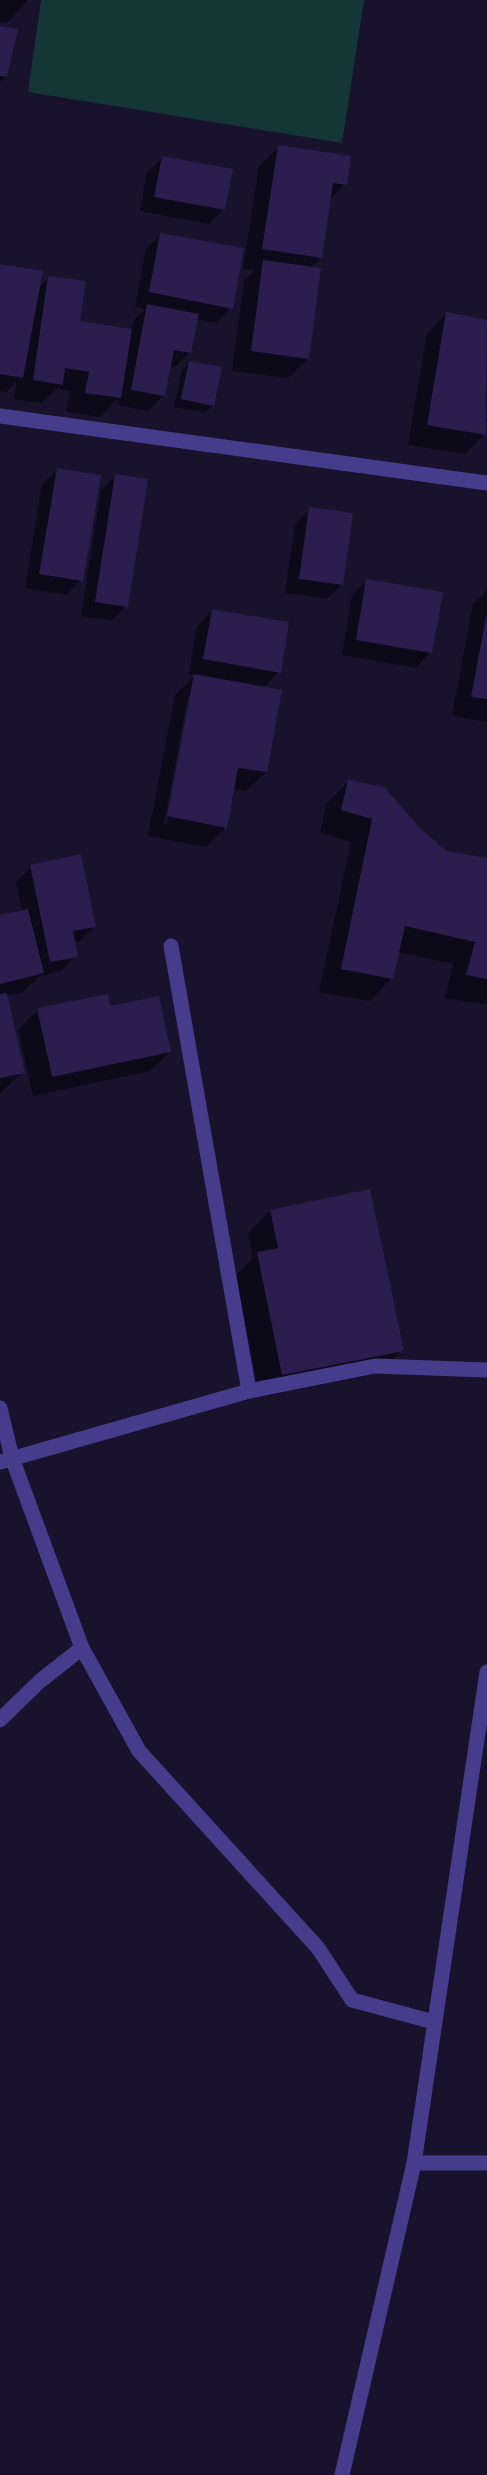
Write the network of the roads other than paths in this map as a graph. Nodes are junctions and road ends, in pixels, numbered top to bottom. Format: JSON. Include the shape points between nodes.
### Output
{"nodes":[{"id":1,"x":0,"y":416,"type":"edge"},
{"id":2,"x":487,"y":483,"type":"edge"},
{"id":3,"x":171,"y":946,"type":"dead end"},
{"id":4,"x":487,"y":1370,"type":"edge"},
{"id":5,"x":249,"y":1390,"type":"junction"},
{"id":6,"x":0,"y":1408,"type":"edge"},
{"id":7,"x":6,"y":1460,"type":"edge"},
{"id":8,"x":82,"y":1648,"type":"junction"},
{"id":9,"x":487,"y":1672,"type":"edge"},
{"id":10,"x":0,"y":1720,"type":"edge"},
{"id":11,"x":434,"y":2022,"type":"junction"},
{"id":12,"x":414,"y":2163,"type":"junction"},
{"id":13,"x":487,"y":2163,"type":"edge"},
{"id":14,"x":342,"y":2475,"type":"edge"}],
"edges":[{"from":1,"to":2,"type":"street"},
{"from":3,"to":5,"type":"street"},
{"from":4,"to":5,"type":"street","via":[[375,1366]]},
{"from":5,"to":7,"type":"street"},
{"from":6,"to":7,"type":"street"},
{"from":7,"to":8,"type":"street"},
{"from":8,"to":10,"type":"street"},
{"from":8,"to":11,"type":"street","via":[[140,1752],[318,1948],[352,2000]]},
{"from":9,"to":11,"type":"street"},
{"from":11,"to":12,"type":"street"},
{"from":12,"to":13,"type":"street"},
{"from":12,"to":14,"type":"street"}]}
